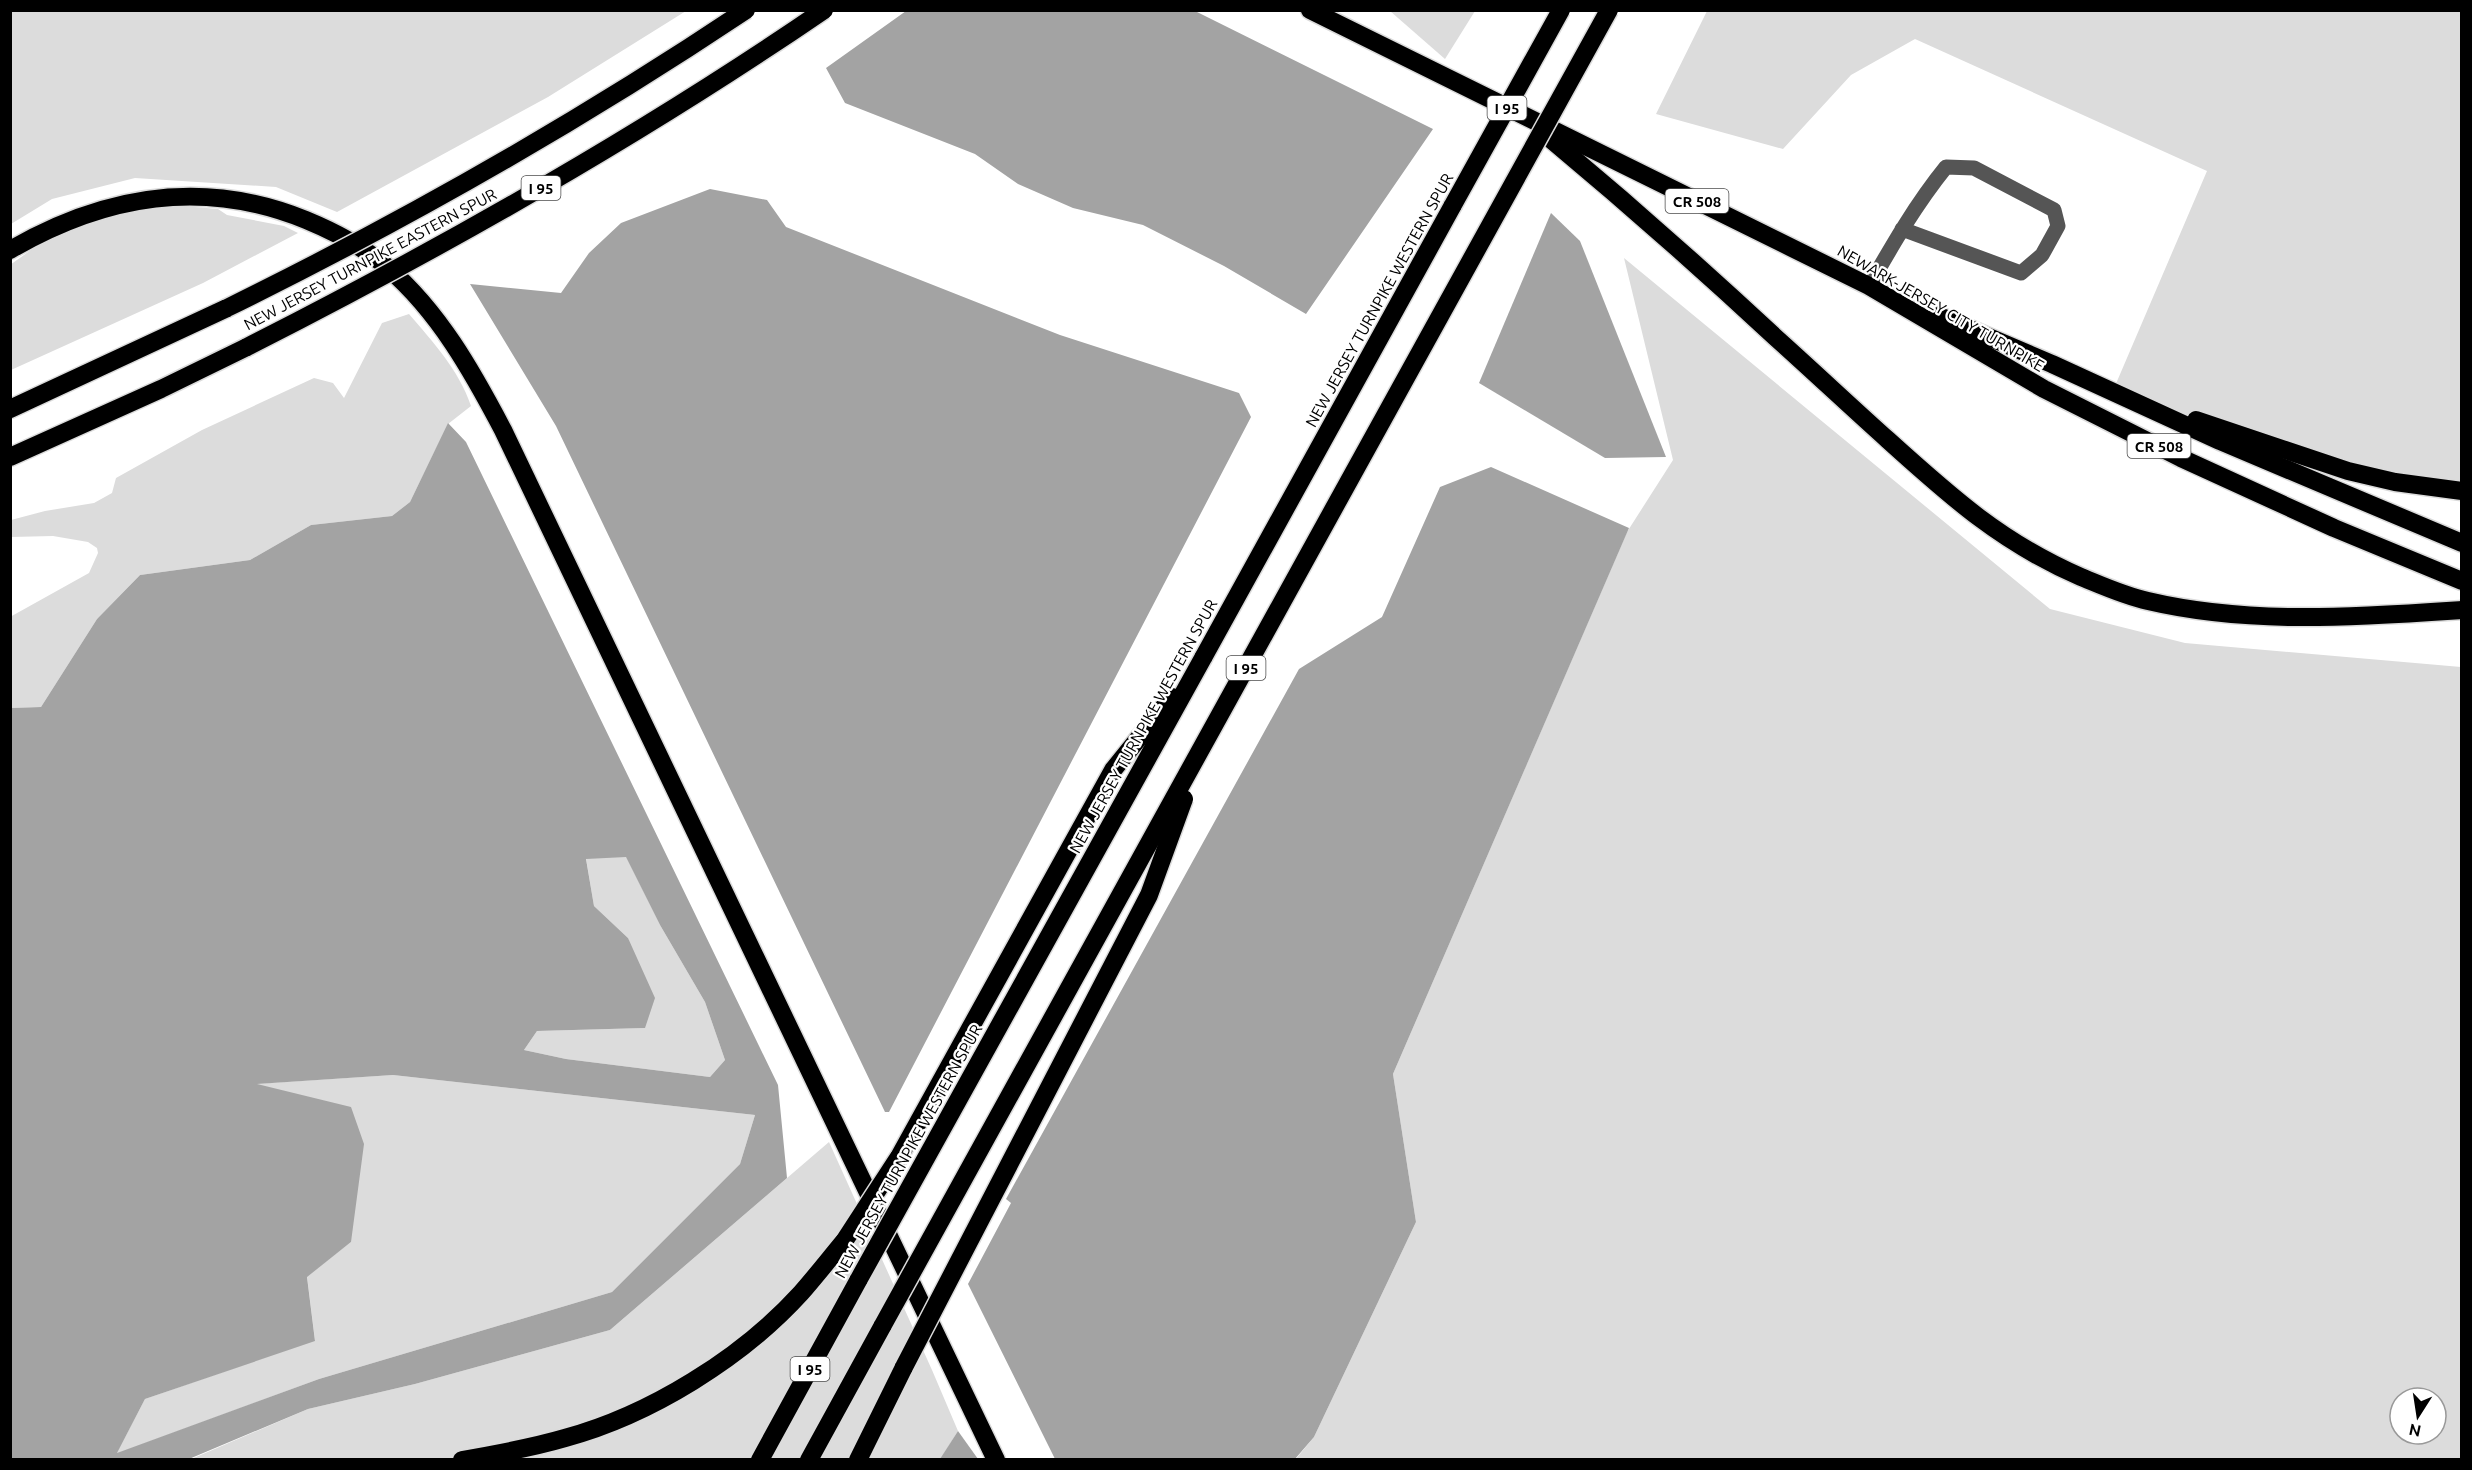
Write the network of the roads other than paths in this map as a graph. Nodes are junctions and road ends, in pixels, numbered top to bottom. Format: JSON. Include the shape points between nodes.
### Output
{"nodes":[{"id":1,"x":746,"y":10,"type":"edge"},
{"id":2,"x":824,"y":10,"type":"edge"},
{"id":3,"x":1310,"y":10,"type":"edge"},
{"id":4,"x":1561,"y":10,"type":"edge"},
{"id":5,"x":1609,"y":10,"type":"edge"},
{"id":6,"x":1525,"y":117,"type":"junction"},
{"id":7,"x":1902,"y":229,"type":"junction"},
{"id":8,"x":10,"y":250,"type":"edge"},
{"id":9,"x":1869,"y":286,"type":"junction"},
{"id":10,"x":2112,"y":393,"type":"junction"},
{"id":11,"x":10,"y":409,"type":"edge"},
{"id":12,"x":10,"y":457,"type":"edge"},
{"id":13,"x":2462,"y":491,"type":"edge"},
{"id":14,"x":2462,"y":543,"type":"edge"},
{"id":15,"x":2462,"y":581,"type":"edge"},
{"id":16,"x":2462,"y":610,"type":"edge"},
{"id":17,"x":1203,"y":658,"type":"junction"},
{"id":18,"x":1203,"y":745,"type":"junction"},
{"id":19,"x":462,"y":1460,"type":"edge"},
{"id":20,"x":760,"y":1460,"type":"edge"},
{"id":21,"x":809,"y":1460,"type":"edge"},
{"id":22,"x":858,"y":1460,"type":"edge"},
{"id":23,"x":996,"y":1460,"type":"edge"}],
"edges":[{"from":1,"to":11,"type":"highway","name":"NEW JERSEY TURNPIKE EASTERN SPUR","number":"I 95","bridge":true,"via":[[523,149],[361,239],[227,308]]},
{"from":2,"to":12,"type":"highway","name":"NEW JERSEY TURNPIKE EASTERN SPUR","number":"I 95","bridge":true,"via":[[694,96],[404,266],[161,389]]},
{"from":3,"to":6,"type":"highway","name":"NEWARK-JERSEY CITY TURNPIKE","number":"CR 508"},
{"from":4,"to":17,"type":"highway","name":"NEW JERSEY TURNPIKE WESTERN SPUR","number":"I 95","bridge":true},
{"from":5,"to":18,"type":"highway","number":"I 95","bridge":true},
{"from":6,"to":9,"type":"highway","name":"NEWARK-JERSEY CITY TURNPIKE","number":"CR 508"},
{"from":6,"to":16,"type":"highway","via":[[1677,246],[1940,488],[2032,554],[2110,589],[2145,601],[2189,609],[2263,616]]},
{"from":7,"to":7,"type":"lane","via":[[1946,167],[1974,168],[2054,210],[2058,226],[2042,255],[2020,273]]},
{"from":7,"to":9,"type":"lane"},
{"from":8,"to":23,"type":"highway","via":[[66,221],[113,205],[184,196],[228,198],[273,208],[346,238],[389,268],[425,307],[473,374],[503,430]]},
{"from":9,"to":10,"type":"highway","number":"CR 508","via":[[2052,363]]},
{"from":9,"to":15,"type":"highway","name":"NEWARK-JERSEY CITY TURNPIKE","number":"CR 508","via":[[2044,389],[2181,458],[2305,516]]},
{"from":10,"to":13,"type":"highway","via":[[2348,471]]},
{"from":10,"to":14,"type":"highway","number":"CR 508"},
{"from":17,"to":19,"type":"highway","bridge":true,"via":[[1113,770],[899,1156],[845,1240],[801,1294],[726,1358],[676,1390],[615,1421],[566,1438]]},
{"from":17,"to":20,"type":"highway","name":"NEW JERSEY TURNPIKE WESTERN SPUR","number":"I 95","bridge":true},
{"from":18,"to":21,"type":"highway","number":"I 95","bridge":true},
{"from":18,"to":22,"type":"highway","bridge":true,"via":[[1149,895]]}]}
